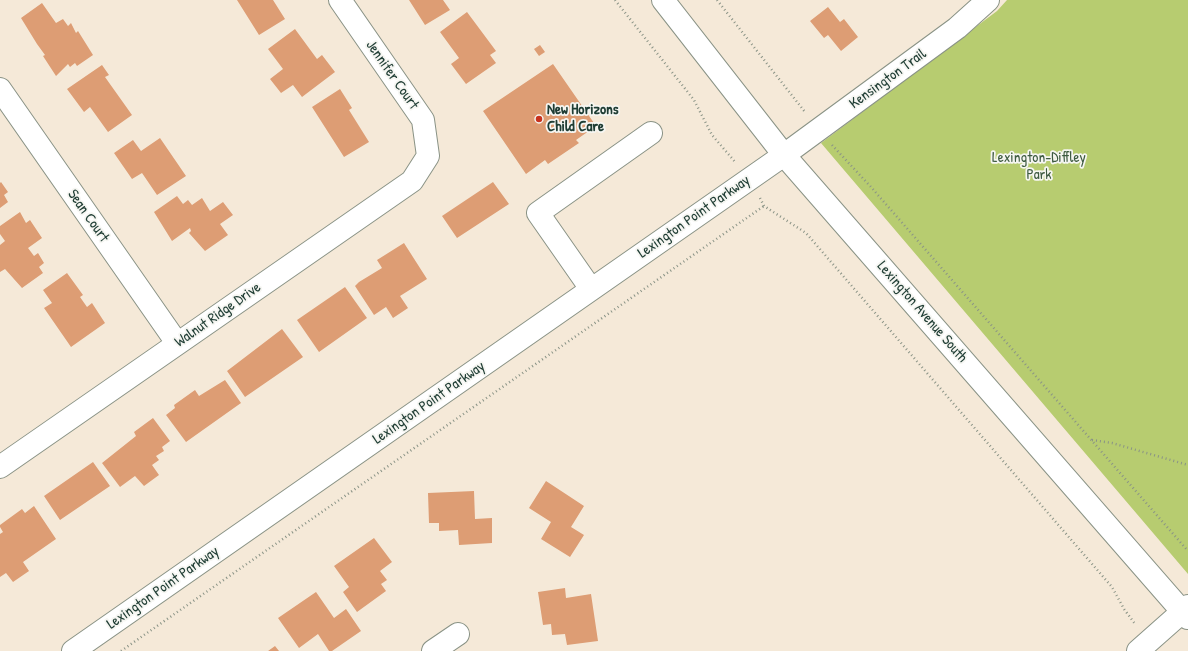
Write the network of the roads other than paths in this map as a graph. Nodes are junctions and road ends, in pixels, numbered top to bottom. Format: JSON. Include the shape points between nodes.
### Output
{"nodes":[{"id":1,"x":340,"y":0,"type":"edge"},
{"id":2,"x":663,"y":0,"type":"edge"},
{"id":3,"x":988,"y":0,"type":"edge"},
{"id":4,"x":0,"y":89,"type":"edge"},
{"id":5,"x":651,"y":133,"type":"dead end"},
{"id":6,"x":784,"y":155,"type":"junction"},
{"id":7,"x":428,"y":156,"type":"joint"},
{"id":8,"x":591,"y":290,"type":"junction"},
{"id":9,"x":177,"y":343,"type":"junction"},
{"id":10,"x":0,"y":467,"type":"edge"},
{"id":11,"x":1186,"y":612,"type":"edge"},
{"id":12,"x":458,"y":634,"type":"dead end"},
{"id":13,"x":1143,"y":647,"type":"edge"},
{"id":14,"x":73,"y":651,"type":"edge"},
{"id":15,"x":434,"y":651,"type":"edge"}],
"edges":[{"from":1,"to":7,"type":"street","name":"Jennifer Court","via":[[423,120]]},
{"from":2,"to":6,"type":"street","name":"Lexington Avenue South"},
{"from":3,"to":6,"type":"street","name":"Kensington Trail","via":[[957,28]]},
{"from":4,"to":9,"type":"street","name":"Sean Court"},
{"from":5,"to":8,"type":"street","via":[[538,213]]},
{"from":6,"to":8,"type":"street","name":"Lexington Point Parkway"},
{"from":6,"to":11,"type":"street","name":"Lexington Avenue South"},
{"from":7,"to":9,"type":"street","name":"Walnut Ridge Drive","via":[[412,181]]},
{"from":8,"to":14,"type":"street","name":"Lexington Point Parkway"},
{"from":9,"to":10,"type":"street","name":"Walnut Ridge Drive"},
{"from":11,"to":13,"type":"street"},
{"from":12,"to":15,"type":"street"}]}
